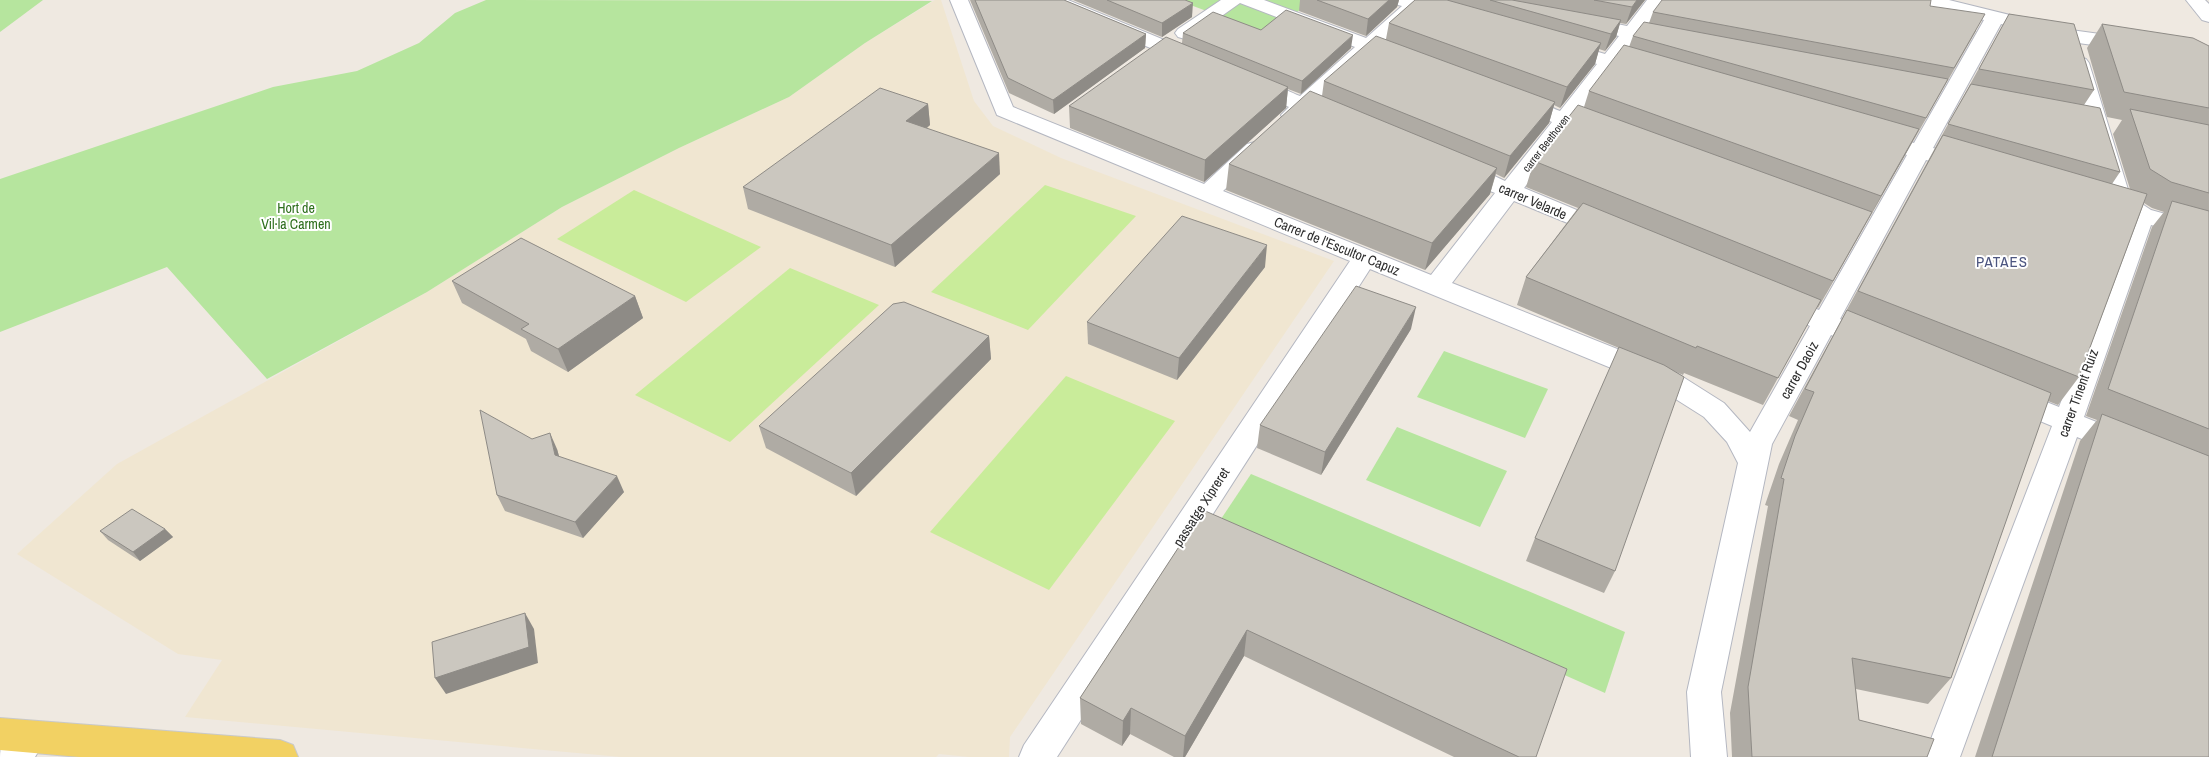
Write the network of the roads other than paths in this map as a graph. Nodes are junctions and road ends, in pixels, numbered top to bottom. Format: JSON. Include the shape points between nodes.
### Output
{"nodes":[{"id":1,"x":959,"y":0,"type":"edge"},
{"id":2,"x":1052,"y":0,"type":"edge"},
{"id":3,"x":1233,"y":0,"type":"edge"},
{"id":4,"x":1247,"y":0,"type":"edge"},
{"id":5,"x":1658,"y":0,"type":"edge"},
{"id":6,"x":1926,"y":0,"type":"edge"},
{"id":7,"x":2197,"y":0,"type":"edge"},
{"id":8,"x":1411,"y":1,"type":"edge"},
{"id":9,"x":2209,"y":9,"type":"edge"},
{"id":10,"x":2209,"y":16,"type":"edge"},
{"id":11,"x":1995,"y":17,"type":"junction"},
{"id":12,"x":1470,"y":20,"type":"edge"},
{"id":13,"x":1565,"y":20,"type":"edge"},
{"id":14,"x":1632,"y":33,"type":"junction"},
{"id":15,"x":2071,"y":36,"type":"junction"},
{"id":16,"x":1545,"y":42,"type":"edge"},
{"id":17,"x":1690,"y":44,"type":"edge"},
{"id":18,"x":1368,"y":46,"type":"junction"},
{"id":19,"x":2146,"y":47,"type":"edge"},
{"id":20,"x":1156,"y":52,"type":"junction"},
{"id":21,"x":1610,"y":61,"type":"junction"},
{"id":22,"x":1207,"y":65,"type":"edge"},
{"id":23,"x":1424,"y":67,"type":"edge"},
{"id":24,"x":1233,"y":76,"type":"edge"},
{"id":25,"x":1666,"y":78,"type":"edge"},
{"id":26,"x":1499,"y":95,"type":"edge"},
{"id":27,"x":1303,"y":105,"type":"junction"},
{"id":28,"x":1072,"y":114,"type":"edge"},
{"id":29,"x":1565,"y":120,"type":"junction"},
{"id":30,"x":1357,"y":127,"type":"edge"},
{"id":31,"x":1050,"y":130,"type":"junction"},
{"id":32,"x":1854,"y":132,"type":"edge"},
{"id":33,"x":1621,"y":141,"type":"edge"},
{"id":34,"x":1920,"y":151,"type":"junction"},
{"id":35,"x":1438,"y":161,"type":"edge"},
{"id":36,"x":1985,"y":170,"type":"edge"},
{"id":37,"x":1509,"y":191,"type":"junction"},
{"id":38,"x":1206,"y":194,"type":"junction"},
{"id":39,"x":2088,"y":200,"type":"edge"},
{"id":40,"x":2143,"y":216,"type":"junction"},
{"id":41,"x":2209,"y":234,"type":"edge"},
{"id":42,"x":1626,"y":240,"type":"edge"},
{"id":43,"x":1365,"y":257,"type":"junction"},
{"id":44,"x":1436,"y":286,"type":"junction"},
{"id":45,"x":1762,"y":296,"type":"edge"},
{"id":46,"x":1825,"y":323,"type":"junction"},
{"id":47,"x":1897,"y":352,"type":"edge"},
{"id":48,"x":1987,"y":388,"type":"edge"},
{"id":49,"x":2068,"y":421,"type":"junction"},
{"id":50,"x":2147,"y":454,"type":"edge"},
{"id":51,"x":1753,"y":463,"type":"junction"},
{"id":52,"x":14,"y":743,"type":"edge"},
{"id":53,"x":280,"y":757,"type":"edge"},
{"id":54,"x":1036,"y":757,"type":"edge"},
{"id":55,"x":1709,"y":757,"type":"edge"},
{"id":56,"x":1942,"y":757,"type":"edge"}],
"edges":[{"from":1,"to":31,"type":"street","name":"Carrer de l'Escultor Capuz","via":[[1004,112]]},
{"from":2,"to":20,"type":"street"},
{"from":3,"to":20,"type":"street"},
{"from":4,"to":18,"type":"street"},
{"from":5,"to":14,"type":"street","name":"carrer Beethoven"},
{"from":6,"to":11,"type":"street"},
{"from":7,"to":9,"type":"street"},
{"from":7,"to":10,"type":"street"},
{"from":8,"to":12,"type":"street"},
{"from":8,"to":18,"type":"street"},
{"from":11,"to":15,"type":"street"},
{"from":11,"to":34,"type":"street","name":"carrer Daoiz"},
{"from":13,"to":14,"type":"street"},
{"from":14,"to":17,"type":"street"},
{"from":14,"to":21,"type":"street","name":"carrer Beethoven"},
{"from":15,"to":19,"type":"street"},
{"from":15,"to":40,"type":"street","via":[[2119,199]]},
{"from":16,"to":21,"type":"street"},
{"from":18,"to":23,"type":"street"},
{"from":18,"to":27,"type":"street"},
{"from":20,"to":22,"type":"street"},
{"from":21,"to":25,"type":"street"},
{"from":21,"to":29,"type":"street","name":"carrer Beethoven"},
{"from":24,"to":27,"type":"street"},
{"from":26,"to":29,"type":"street"},
{"from":27,"to":30,"type":"street"},
{"from":27,"to":38,"type":"street"},
{"from":28,"to":31,"type":"street"},
{"from":29,"to":33,"type":"street"},
{"from":29,"to":37,"type":"street","name":"carrer Beethoven"},
{"from":31,"to":38,"type":"street","name":"Carrer de l'Escultor Capuz"},
{"from":32,"to":34,"type":"street"},
{"from":34,"to":36,"type":"street"},
{"from":34,"to":46,"type":"street","name":"carrer Daoiz","via":[[1863,232]]},
{"from":35,"to":37,"type":"street","name":"carrer Velarde"},
{"from":37,"to":42,"type":"street","name":"carrer Velarde"},
{"from":37,"to":44,"type":"street","name":"carrer Beethoven"},
{"from":38,"to":43,"type":"street","name":"Carrer de l'Escultor Capuz"},
{"from":39,"to":40,"type":"street"},
{"from":40,"to":41,"type":"street"},
{"from":40,"to":49,"type":"street","name":"carrer Tinent Ruiz"},
{"from":43,"to":44,"type":"street","name":"Carrer de l'Escultor Capuz"},
{"from":43,"to":54,"type":"street","name":"passatge Xipreret"},
{"from":44,"to":51,"type":"street","name":"Carrer de l'Escultor Capuz","via":[[1665,379],[1714,410],[1737,435]]},
{"from":45,"to":46,"type":"street"},
{"from":46,"to":47,"type":"street"},
{"from":46,"to":51,"type":"street","name":"carrer Daoiz","via":[[1757,444]]},
{"from":48,"to":49,"type":"street"},
{"from":49,"to":50,"type":"street"},
{"from":49,"to":56,"type":"street","name":"carrer Tinent Ruiz"},
{"from":51,"to":55,"type":"street","name":"carrer Daoiz","via":[[1704,692]]},
{"from":52,"to":53,"type":"main road"}]}
